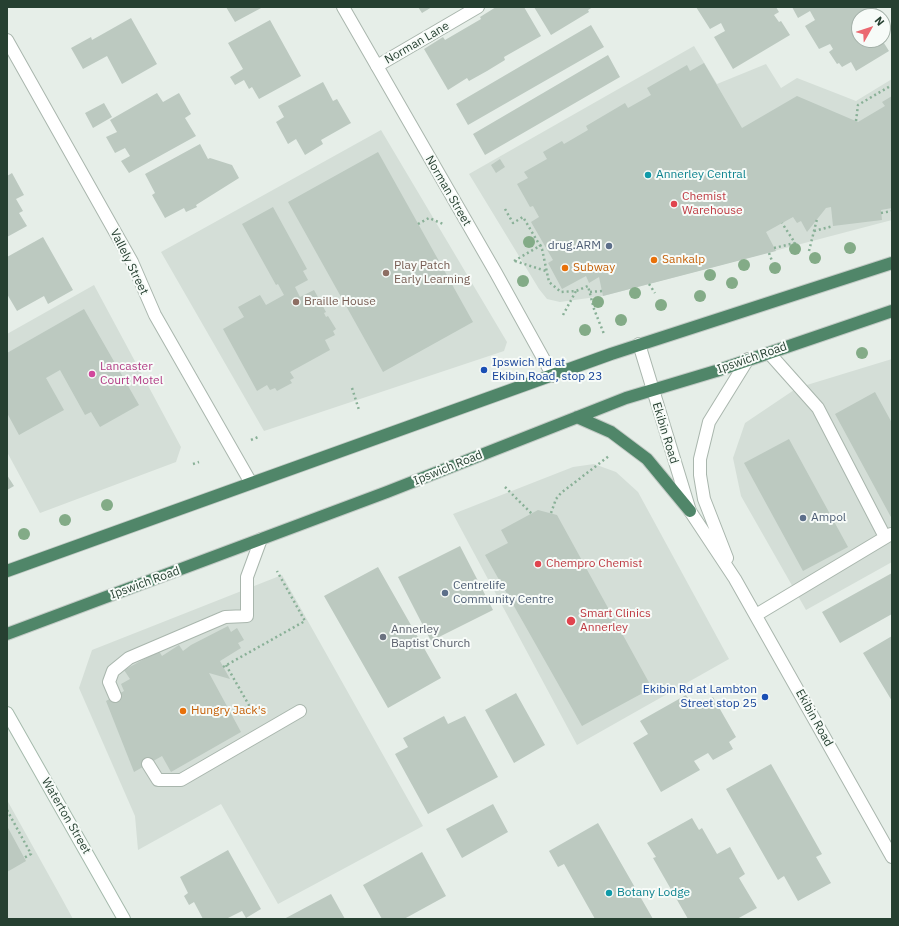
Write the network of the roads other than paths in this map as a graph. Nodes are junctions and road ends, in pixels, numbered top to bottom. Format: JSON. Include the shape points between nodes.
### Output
{"nodes":[{"id":1,"x":343,"y":7,"type":"edge"},
{"id":2,"x":478,"y":7,"type":"edge"},
{"id":3,"x":7,"y":40,"type":"edge"},
{"id":4,"x":377,"y":66,"type":"junction"},
{"id":5,"x":892,"y":263,"type":"edge"},
{"id":6,"x":892,"y":311,"type":"edge"},
{"id":7,"x":639,"y":344,"type":"junction"},
{"id":8,"x":769,"y":353,"type":"junction"},
{"id":9,"x":748,"y":359,"type":"junction"},
{"id":10,"x":552,"y":376,"type":"junction"},
{"id":11,"x":652,"y":389,"type":"junction"},
{"id":12,"x":577,"y":417,"type":"junction"},
{"id":13,"x":251,"y":483,"type":"junction"},
{"id":14,"x":690,"y":511,"type":"junction"},
{"id":15,"x":888,"y":535,"type":"edge"},
{"id":16,"x":261,"y":540,"type":"junction"},
{"id":17,"x":7,"y":571,"type":"edge"},
{"id":18,"x":735,"y":579,"type":"junction"},
{"id":19,"x":756,"y":615,"type":"junction"},
{"id":20,"x":7,"y":634,"type":"edge"},
{"id":21,"x":115,"y":696,"type":"dead end"},
{"id":22,"x":300,"y":711,"type":"dead end"},
{"id":23,"x":7,"y":713,"type":"edge"},
{"id":24,"x":148,"y":764,"type":"dead end"},
{"id":25,"x":892,"y":857,"type":"edge"},
{"id":26,"x":124,"y":919,"type":"edge"}],
"edges":[{"from":1,"to":4,"type":"street","name":"Norman Street"},
{"from":2,"to":4,"type":"street","name":"Norman Lane"},
{"from":3,"to":13,"type":"street","name":"Vallely Street","via":[[132,262],[155,315]]},
{"from":4,"to":10,"type":"street","name":"Norman Street"},
{"from":5,"to":7,"type":"highway"},
{"from":6,"to":8,"type":"highway","name":"Ipswich Road"},
{"from":7,"to":10,"type":"highway"},
{"from":7,"to":11,"type":"street","name":"Ekibin Road"},
{"from":8,"to":9,"type":"highway","name":"Ipswich Road"},
{"from":8,"to":15,"type":"street","via":[[818,408]]},
{"from":9,"to":11,"type":"highway","name":"Ipswich Road"},
{"from":9,"to":18,"type":"street","name":"Ekibin Road","via":[[709,422],[700,459],[704,500]]},
{"from":10,"to":13,"type":"highway"},
{"from":11,"to":12,"type":"highway","name":"Ipswich Road"},
{"from":11,"to":14,"type":"street","name":"Ekibin Road"},
{"from":12,"to":14,"type":"highway","via":[[611,432],[647,458]]},
{"from":12,"to":16,"type":"highway","name":"Ipswich Road"},
{"from":13,"to":17,"type":"highway"},
{"from":14,"to":18,"type":"street","name":"Ekibin Road"},
{"from":15,"to":19,"type":"street"},
{"from":16,"to":20,"type":"highway","name":"Ipswich Road"},
{"from":16,"to":21,"type":"street","via":[[246,577],[247,616],[225,617],[129,658],[113,671],[109,682]]},
{"from":18,"to":19,"type":"street","name":"Ekibin Road"},
{"from":19,"to":25,"type":"street","name":"Ekibin Road"},
{"from":22,"to":24,"type":"street","via":[[181,780],[158,780]]},
{"from":23,"to":26,"type":"street","name":"Waterton Street"}]}
